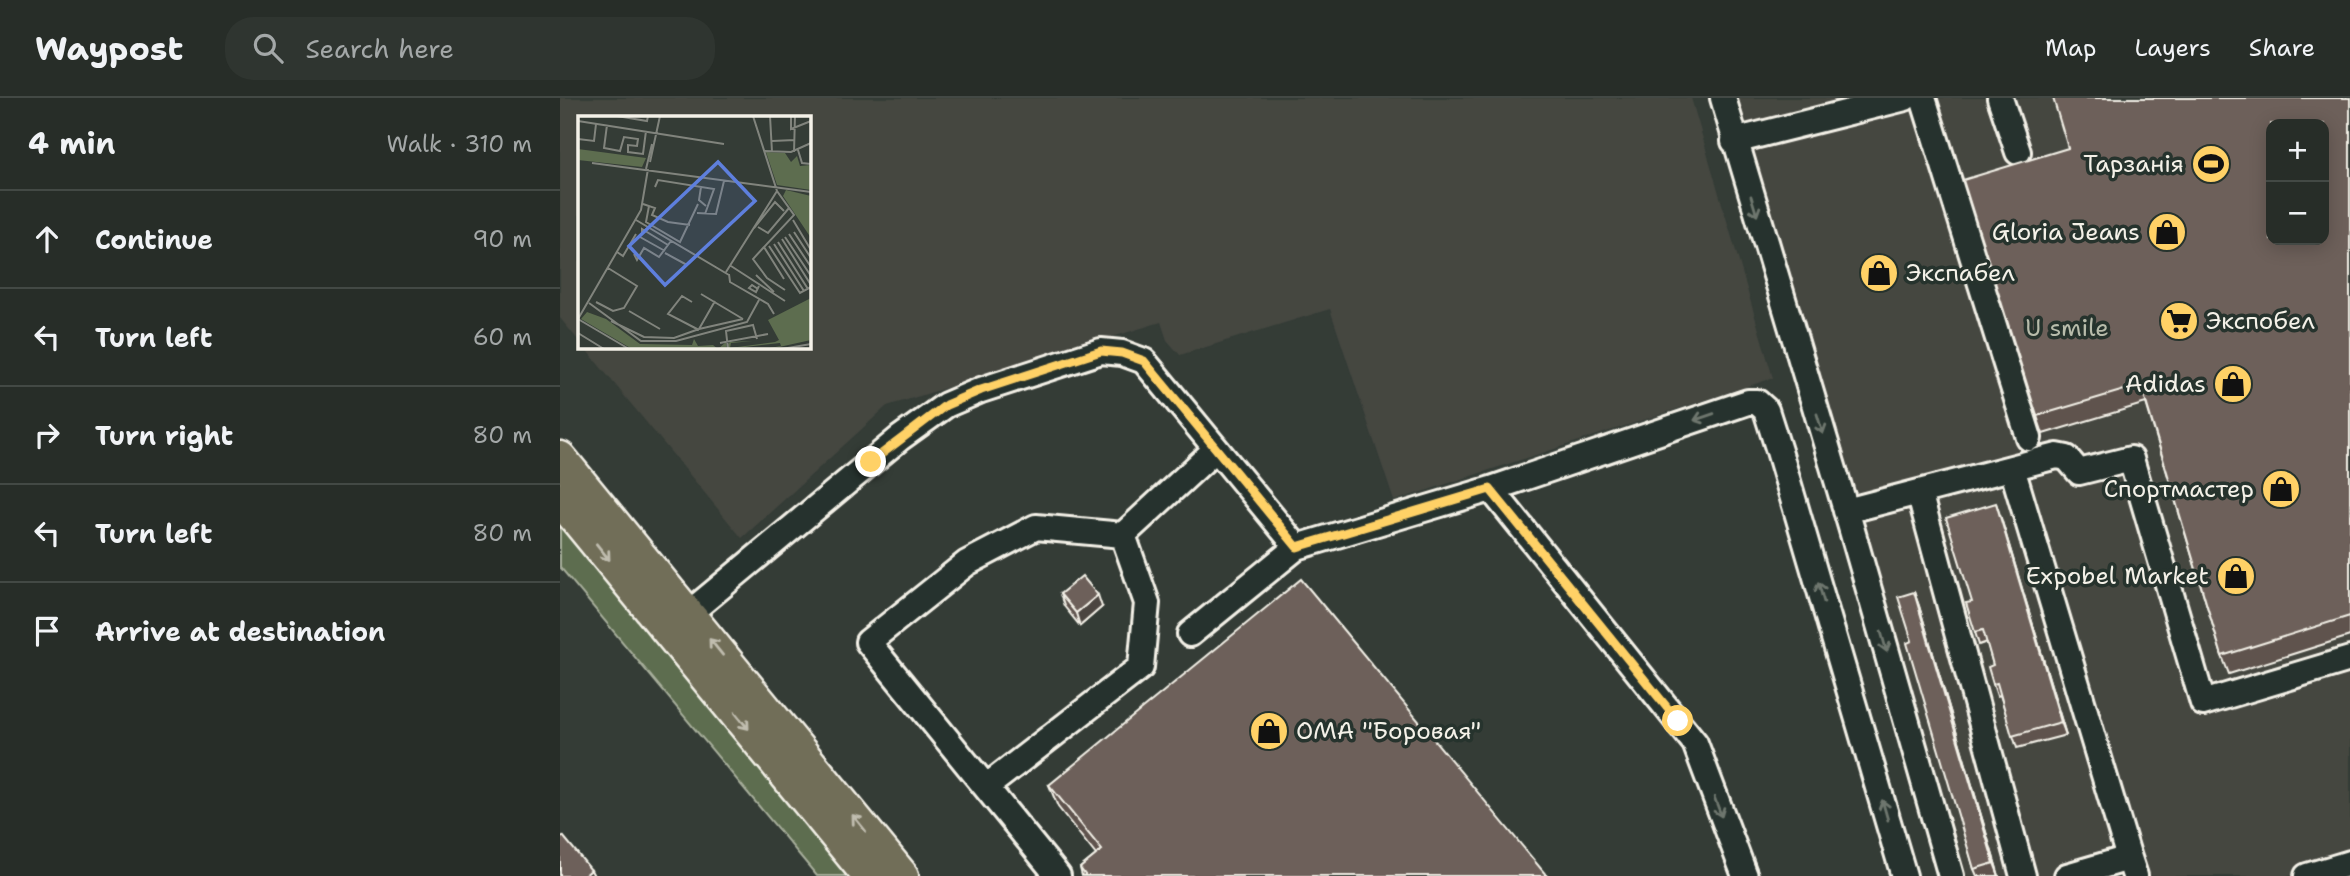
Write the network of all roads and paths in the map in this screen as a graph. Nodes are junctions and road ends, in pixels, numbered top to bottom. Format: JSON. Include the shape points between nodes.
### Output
{"nodes":[{"id":1,"x":1723,"y":98,"type":"edge"},
{"id":2,"x":1905,"y":98,"type":"edge"},
{"id":3,"x":1923,"y":98,"type":"edge"},
{"id":4,"x":2000,"y":98,"type":"edge"},
{"id":5,"x":1734,"y":141,"type":"junction"},
{"id":6,"x":2018,"y":152,"type":"dead end"},
{"id":7,"x":2029,"y":438,"type":"dead end"},
{"id":8,"x":1216,"y":449,"type":"junction"},
{"id":9,"x":560,"y":458,"type":"edge"},
{"id":10,"x":2012,"y":468,"type":"junction"},
{"id":11,"x":1490,"y":489,"type":"junction"},
{"id":12,"x":1919,"y":492,"type":"junction"},
{"id":13,"x":560,"y":499,"type":"edge"},
{"id":14,"x":1846,"y":511,"type":"junction"},
{"id":15,"x":1123,"y":534,"type":"junction"},
{"id":16,"x":1297,"y":547,"type":"junction"},
{"id":17,"x":678,"y":622,"type":"junction"},
{"id":18,"x":1191,"y":634,"type":"dead end"},
{"id":19,"x":2350,"y":659,"type":"edge"},
{"id":20,"x":986,"y":787,"type":"junction"},
{"id":21,"x":2350,"y":863,"type":"edge"},
{"id":22,"x":2132,"y":867,"type":"edge"},
{"id":23,"x":2076,"y":875,"type":"edge"},
{"id":24,"x":869,"y":876,"type":"edge"},
{"id":25,"x":902,"y":876,"type":"edge"},
{"id":26,"x":1058,"y":876,"type":"edge"},
{"id":27,"x":1745,"y":876,"type":"edge"},
{"id":28,"x":1904,"y":876,"type":"edge"},
{"id":29,"x":1951,"y":876,"type":"edge"},
{"id":30,"x":2023,"y":876,"type":"edge"},
{"id":31,"x":2307,"y":876,"type":"edge"}],
"edges":[{"from":1,"to":5,"type":"lane"},
{"from":2,"to":5,"type":"lane"},
{"from":3,"to":7,"type":"lane"},
{"from":4,"to":6,"type":"lane"},
{"from":5,"to":14,"type":"lane","one_way":true},
{"from":8,"to":15,"type":"lane"},
{"from":8,"to":16,"type":"lane"},
{"from":8,"to":17,"type":"lane","via":[[1144,361],[1122,353],[1093,354],[981,390],[946,405],[900,438]]},
{"from":9,"to":17,"type":"main road"},
{"from":10,"to":12,"type":"lane"},
{"from":10,"to":19,"type":"lane","via":[[2057,456],[2067,458],[2079,472],[2131,459],[2203,703]]},
{"from":10,"to":22,"type":"lane"},
{"from":11,"to":16,"type":"lane"},
{"from":11,"to":27,"type":"lane","one_way":true,"via":[[1695,743]]},
{"from":28,"to":11,"type":"lane","one_way":true,"via":[[1766,410],[1757,402],[1748,402]]},
{"from":12,"to":14,"type":"lane"},
{"from":12,"to":30,"type":"lane"},
{"from":13,"to":17,"type":"main road","one_way":true},
{"from":14,"to":29,"type":"lane","one_way":true},
{"from":15,"to":20,"type":"lane","via":[[1147,603],[1141,667]]},
{"from":15,"to":20,"type":"lane","via":[[1036,527],[967,563],[868,642]]},
{"from":16,"to":18,"type":"lane"},
{"from":17,"to":24,"type":"main road","one_way":true},
{"from":25,"to":17,"type":"main road","one_way":true},
{"from":20,"to":26,"type":"lane"},
{"from":21,"to":31,"type":"lane"},
{"from":22,"to":23,"type":"lane"}]}
